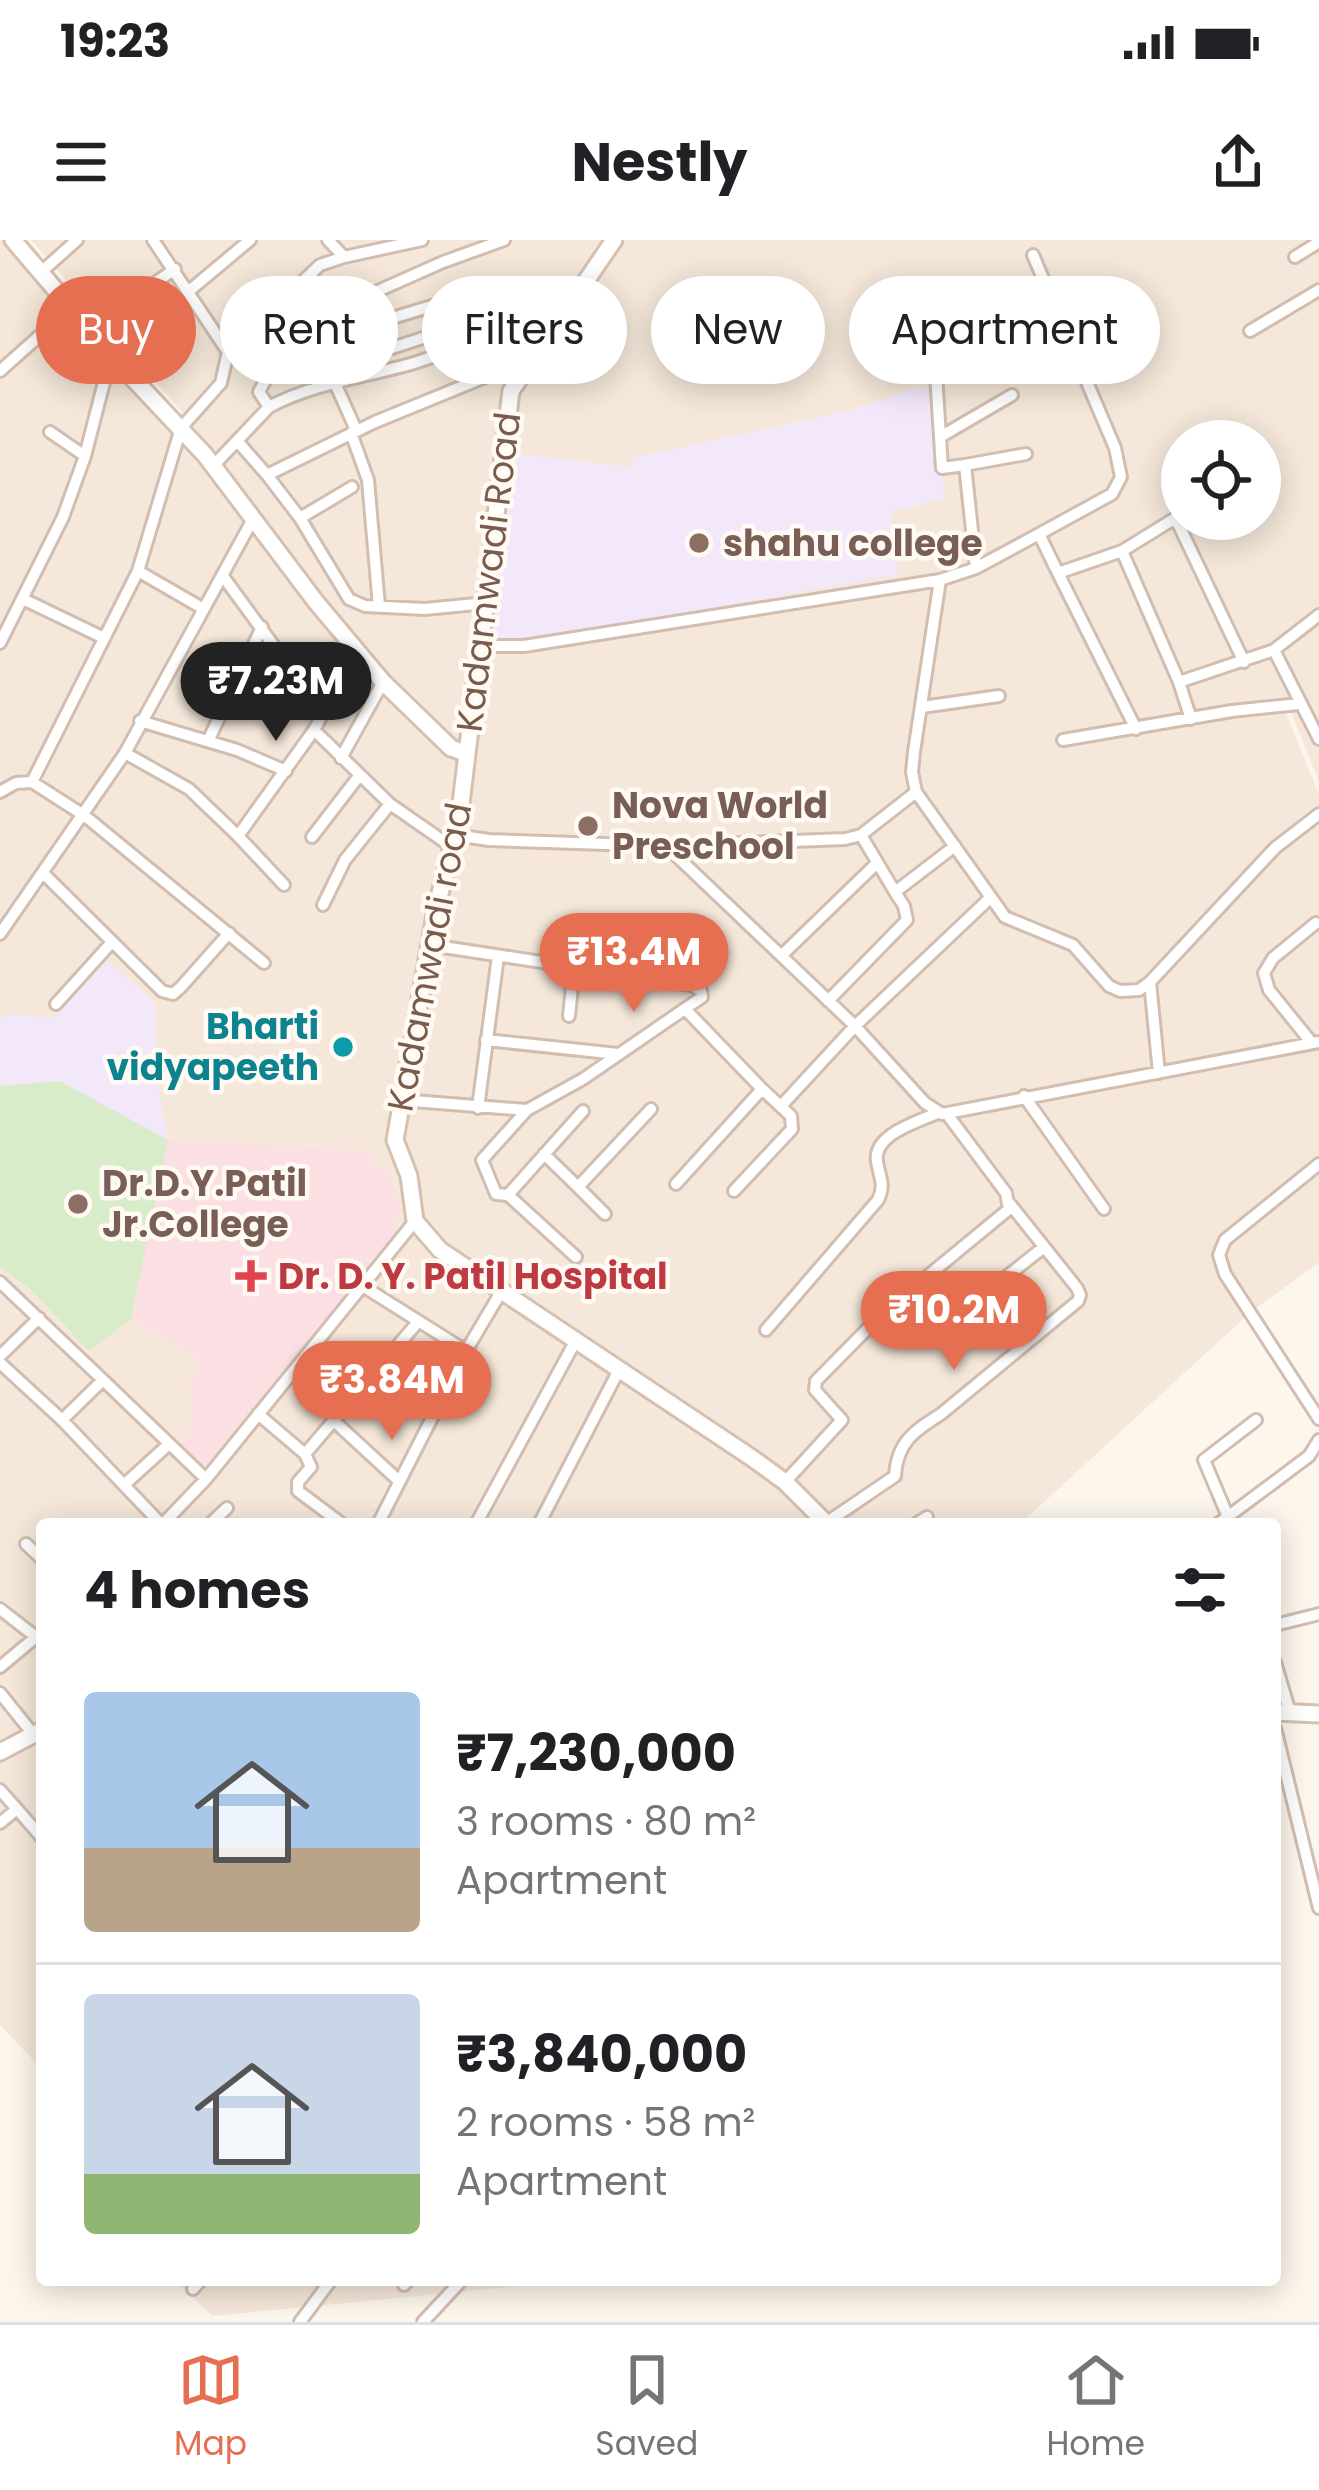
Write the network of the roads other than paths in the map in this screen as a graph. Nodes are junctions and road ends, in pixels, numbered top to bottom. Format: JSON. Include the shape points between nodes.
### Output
{"nodes":[{"id":1,"x":13,"y":240,"type":"edge"},
{"id":2,"x":77,"y":240,"type":"edge"},
{"id":3,"x":153,"y":240,"type":"edge"},
{"id":4,"x":250,"y":240,"type":"edge"},
{"id":5,"x":328,"y":240,"type":"edge"},
{"id":6,"x":422,"y":240,"type":"edge"},
{"id":7,"x":503,"y":240,"type":"edge"},
{"id":8,"x":614,"y":240,"type":"edge"},
{"id":9,"x":1319,"y":242,"type":"edge"},
{"id":10,"x":1033,"y":255,"type":"dead end"},
{"id":11,"x":344,"y":257,"type":"junction"},
{"id":12,"x":1295,"y":257,"type":"dead end"},
{"id":13,"x":175,"y":269,"type":"junction"},
{"id":14,"x":40,"y":273,"type":"junction"},
{"id":15,"x":43,"y":276,"type":"edge"},
{"id":16,"x":165,"y":276,"type":"edge"},
{"id":17,"x":179,"y":276,"type":"edge"},
{"id":18,"x":309,"y":276,"type":"edge"},
{"id":19,"x":588,"y":276,"type":"edge"},
{"id":20,"x":1042,"y":276,"type":"edge"},
{"id":21,"x":398,"y":283,"type":"edge"},
{"id":22,"x":196,"y":285,"type":"edge"},
{"id":23,"x":1319,"y":290,"type":"edge"},
{"id":24,"x":196,"y":302,"type":"edge"},
{"id":25,"x":1250,"y":331,"type":"dead end"},
{"id":26,"x":422,"y":337,"type":"edge"},
{"id":27,"x":36,"y":339,"type":"edge"},
{"id":28,"x":220,"y":339,"type":"edge"},
{"id":29,"x":0,"y":371,"type":"edge"},
{"id":30,"x":104,"y":384,"type":"edge"},
{"id":31,"x":139,"y":384,"type":"edge"},
{"id":32,"x":220,"y":384,"type":"edge"},
{"id":33,"x":263,"y":384,"type":"edge"},
{"id":34,"x":330,"y":384,"type":"edge"},
{"id":35,"x":335,"y":384,"type":"edge"},
{"id":36,"x":469,"y":384,"type":"edge"},
{"id":37,"x":515,"y":384,"type":"edge"},
{"id":38,"x":936,"y":384,"type":"edge"},
{"id":39,"x":1088,"y":384,"type":"edge"},
{"id":40,"x":317,"y":387,"type":"junction"},
{"id":41,"x":1012,"y":395,"type":"dead end"},
{"id":42,"x":269,"y":406,"type":"junction"},
{"id":43,"x":181,"y":428,"type":"junction"},
{"id":44,"x":50,"y":432,"type":"dead end"},
{"id":45,"x":353,"y":432,"type":"junction"},
{"id":46,"x":940,"y":436,"type":"junction"},
{"id":47,"x":238,"y":442,"type":"junction"},
{"id":48,"x":1026,"y":454,"type":"dead end"},
{"id":49,"x":85,"y":456,"type":"junction"},
{"id":50,"x":214,"y":465,"type":"junction"},
{"id":51,"x":965,"y":465,"type":"junction"},
{"id":52,"x":267,"y":476,"type":"junction"},
{"id":53,"x":352,"y":487,"type":"dead end"},
{"id":54,"x":300,"y":518,"type":"junction"},
{"id":55,"x":253,"y":519,"type":"junction"},
{"id":56,"x":1161,"y":528,"type":"edge"},
{"id":57,"x":1039,"y":534,"type":"junction"},
{"id":58,"x":1189,"y":540,"type":"edge"},
{"id":59,"x":1122,"y":551,"type":"junction"},
{"id":60,"x":976,"y":568,"type":"junction"},
{"id":61,"x":139,"y":572,"type":"junction"},
{"id":62,"x":1058,"y":573,"type":"junction"},
{"id":63,"x":222,"y":575,"type":"junction"},
{"id":64,"x":940,"y":580,"type":"junction"},
{"id":65,"x":23,"y":599,"type":"junction"},
{"id":66,"x":486,"y":603,"type":"junction"},
{"id":67,"x":379,"y":606,"type":"junction"},
{"id":68,"x":202,"y":608,"type":"junction"},
{"id":69,"x":1319,"y":615,"type":"edge"},
{"id":70,"x":262,"y":627,"type":"junction"},
{"id":71,"x":104,"y":638,"type":"junction"},
{"id":72,"x":0,"y":643,"type":"edge"},
{"id":73,"x":481,"y":646,"type":"junction"},
{"id":74,"x":1274,"y":650,"type":"junction"},
{"id":75,"x":1244,"y":662,"type":"junction"},
{"id":76,"x":383,"y":682,"type":"junction"},
{"id":77,"x":1179,"y":682,"type":"junction"},
{"id":78,"x":999,"y":696,"type":"dead end"},
{"id":79,"x":1299,"y":704,"type":"junction"},
{"id":80,"x":922,"y":706,"type":"junction"},
{"id":81,"x":1191,"y":718,"type":"junction"},
{"id":82,"x":140,"y":721,"type":"junction"},
{"id":83,"x":1136,"y":729,"type":"junction"},
{"id":84,"x":314,"y":730,"type":"junction"},
{"id":85,"x":1319,"y":739,"type":"edge"},
{"id":86,"x":1063,"y":740,"type":"dead end"},
{"id":87,"x":208,"y":741,"type":"junction"},
{"id":88,"x":465,"y":753,"type":"junction"},
{"id":89,"x":124,"y":754,"type":"junction"},
{"id":90,"x":341,"y":758,"type":"junction"},
{"id":91,"x":286,"y":771,"type":"junction"},
{"id":92,"x":359,"y":776,"type":"junction"},
{"id":93,"x":32,"y":782,"type":"junction"},
{"id":94,"x":0,"y":791,"type":"edge"},
{"id":95,"x":916,"y":792,"type":"junction"},
{"id":96,"x":390,"y":804,"type":"junction"},
{"id":97,"x":1319,"y":814,"type":"edge"},
{"id":98,"x":85,"y":816,"type":"junction"},
{"id":99,"x":861,"y":835,"type":"junction"},
{"id":100,"x":238,"y":836,"type":"junction"},
{"id":101,"x":312,"y":837,"type":"dead end"},
{"id":102,"x":453,"y":841,"type":"junction"},
{"id":103,"x":955,"y":846,"type":"junction"},
{"id":104,"x":666,"y":847,"type":"junction"},
{"id":105,"x":876,"y":864,"type":"junction"},
{"id":106,"x":44,"y":874,"type":"junction"},
{"id":107,"x":284,"y":885,"type":"dead end"},
{"id":108,"x":896,"y":892,"type":"junction"},
{"id":109,"x":990,"y":898,"type":"junction"},
{"id":110,"x":323,"y":905,"type":"dead end"},
{"id":111,"x":1316,"y":923,"type":"dead end"},
{"id":112,"x":229,"y":933,"type":"junction"},
{"id":113,"x":0,"y":934,"type":"edge"},
{"id":114,"x":112,"y":942,"type":"junction"},
{"id":115,"x":430,"y":945,"type":"junction"},
{"id":116,"x":782,"y":955,"type":"junction"},
{"id":117,"x":499,"y":956,"type":"junction"},
{"id":118,"x":264,"y":963,"type":"dead end"},
{"id":119,"x":574,"y":968,"type":"junction"},
{"id":120,"x":1150,"y":982,"type":"junction"},
{"id":121,"x":828,"y":1000,"type":"junction"},
{"id":122,"x":56,"y":1004,"type":"dead end"},
{"id":123,"x":686,"y":1010,"type":"junction"},
{"id":124,"x":568,"y":1016,"type":"dead end"},
{"id":125,"x":855,"y":1026,"type":"junction"},
{"id":126,"x":486,"y":1040,"type":"junction"},
{"id":127,"x":1315,"y":1042,"type":"edge"},
{"id":128,"x":618,"y":1054,"type":"junction"},
{"id":129,"x":1159,"y":1073,"type":"junction"},
{"id":130,"x":762,"y":1089,"type":"junction"},
{"id":131,"x":1024,"y":1096,"type":"junction"},
{"id":132,"x":401,"y":1100,"type":"junction"},
{"id":133,"x":781,"y":1106,"type":"junction"},
{"id":134,"x":478,"y":1108,"type":"junction"},
{"id":135,"x":651,"y":1109,"type":"dead end"},
{"id":136,"x":527,"y":1110,"type":"junction"},
{"id":137,"x":583,"y":1111,"type":"dead end"},
{"id":138,"x":942,"y":1114,"type":"junction"},
{"id":139,"x":544,"y":1154,"type":"junction"},
{"id":140,"x":1319,"y":1163,"type":"edge"},
{"id":141,"x":676,"y":1184,"type":"dead end"},
{"id":142,"x":578,"y":1187,"type":"junction"},
{"id":143,"x":734,"y":1191,"type":"dead end"},
{"id":144,"x":508,"y":1195,"type":"junction"},
{"id":145,"x":1010,"y":1204,"type":"junction"},
{"id":146,"x":1104,"y":1210,"type":"dead end"},
{"id":147,"x":605,"y":1214,"type":"dead end"},
{"id":148,"x":415,"y":1221,"type":"junction"},
{"id":149,"x":1044,"y":1247,"type":"junction"},
{"id":150,"x":576,"y":1257,"type":"dead end"},
{"id":151,"x":0,"y":1282,"type":"edge"},
{"id":152,"x":361,"y":1285,"type":"junction"},
{"id":153,"x":501,"y":1292,"type":"junction"},
{"id":154,"x":39,"y":1318,"type":"junction"},
{"id":155,"x":417,"y":1323,"type":"junction"},
{"id":156,"x":944,"y":1326,"type":"dead end"},
{"id":157,"x":766,"y":1330,"type":"dead end"},
{"id":158,"x":575,"y":1342,"type":"junction"},
{"id":159,"x":466,"y":1351,"type":"junction"},
{"id":160,"x":0,"y":1359,"type":"edge"},
{"id":161,"x":620,"y":1368,"type":"junction"},
{"id":162,"x":103,"y":1380,"type":"junction"},
{"id":163,"x":258,"y":1414,"type":"junction"},
{"id":164,"x":1319,"y":1419,"type":"edge"},
{"id":165,"x":62,"y":1420,"type":"junction"},
{"id":166,"x":1256,"y":1420,"type":"dead end"},
{"id":167,"x":334,"y":1421,"type":"junction"},
{"id":168,"x":1319,"y":1440,"type":"edge"},
{"id":169,"x":169,"y":1444,"type":"junction"},
{"id":170,"x":305,"y":1454,"type":"junction"},
{"id":171,"x":206,"y":1479,"type":"junction"},
{"id":172,"x":399,"y":1481,"type":"junction"},
{"id":173,"x":785,"y":1482,"type":"junction"},
{"id":174,"x":124,"y":1484,"type":"junction"},
{"id":175,"x":227,"y":1508,"type":"dead end"},
{"id":176,"x":156,"y":1518,"type":"edge"},
{"id":177,"x":168,"y":1518,"type":"edge"},
{"id":178,"x":216,"y":1518,"type":"edge"},
{"id":179,"x":334,"y":1518,"type":"edge"},
{"id":180,"x":381,"y":1518,"type":"edge"},
{"id":181,"x":479,"y":1518,"type":"edge"},
{"id":182,"x":542,"y":1518,"type":"edge"},
{"id":183,"x":821,"y":1518,"type":"edge"},
{"id":184,"x":836,"y":1518,"type":"edge"},
{"id":185,"x":1225,"y":1518,"type":"edge"},
{"id":186,"x":1231,"y":1518,"type":"edge"},
{"id":187,"x":26,"y":1544,"type":"dead end"},
{"id":188,"x":36,"y":1553,"type":"edge"},
{"id":189,"x":0,"y":1609,"type":"edge"},
{"id":190,"x":1319,"y":1614,"type":"edge"},
{"id":191,"x":1281,"y":1623,"type":"edge"},
{"id":192,"x":36,"y":1632,"type":"edge"},
{"id":193,"x":36,"y":1637,"type":"edge"},
{"id":194,"x":0,"y":1667,"type":"edge"},
{"id":195,"x":0,"y":1693,"type":"edge"},
{"id":196,"x":1283,"y":1713,"type":"edge"},
{"id":197,"x":1319,"y":1714,"type":"edge"},
{"id":198,"x":36,"y":1730,"type":"edge"},
{"id":199,"x":36,"y":1733,"type":"edge"},
{"id":200,"x":0,"y":1752,"type":"edge"},
{"id":201,"x":1281,"y":1753,"type":"edge"},
{"id":202,"x":0,"y":1790,"type":"edge"},
{"id":203,"x":17,"y":1809,"type":"junction"},
{"id":204,"x":0,"y":1823,"type":"edge"},
{"id":205,"x":36,"y":1831,"type":"edge"},
{"id":206,"x":1319,"y":1908,"type":"edge"},
{"id":207,"x":327,"y":2286,"type":"edge"},
{"id":208,"x":456,"y":2286,"type":"edge"},
{"id":209,"x":300,"y":2322,"type":"edge"},
{"id":210,"x":423,"y":2322,"type":"edge"}],
"edges":[{"from":1,"to":14,"type":"street","name":"Kadamwadi Road"},
{"from":2,"to":14,"type":"street"},
{"from":3,"to":13,"type":"street"},
{"from":4,"to":22,"type":"street"},
{"from":5,"to":11,"type":"street"},
{"from":6,"to":11,"type":"street"},
{"from":7,"to":21,"type":"street"},
{"from":8,"to":19,"type":"street","name":"Kadamwadi Road"},
{"from":9,"to":12,"type":"street"},
{"from":10,"to":20,"type":"street"},
{"from":11,"to":18,"type":"street"},
{"from":13,"to":16,"type":"street"},
{"from":13,"to":17,"type":"street"},
{"from":14,"to":15,"type":"street","name":"Kadamwadi Road"},
{"from":23,"to":25,"type":"street"},
{"from":24,"to":28,"type":"street"},
{"from":26,"to":40,"type":"street","via":[[327,368]]},
{"from":27,"to":29,"type":"street"},
{"from":30,"to":49,"type":"street"},
{"from":31,"to":43,"type":"street","name":"Kadamwadi Road"},
{"from":32,"to":43,"type":"street"},
{"from":33,"to":42,"type":"street","via":[[259,392]]},
{"from":34,"to":40,"type":"street"},
{"from":35,"to":45,"type":"street"},
{"from":36,"to":45,"type":"street"},
{"from":37,"to":66,"type":"street","name":"Kadamwadi Road"},
{"from":38,"to":46,"type":"street"},
{"from":39,"to":57,"type":"street","via":[[1121,476],[1112,494]]},
{"from":40,"to":42,"type":"street"},
{"from":41,"to":46,"type":"street"},
{"from":42,"to":47,"type":"street"},
{"from":43,"to":50,"type":"street","name":"Kadamwadi Road"},
{"from":43,"to":61,"type":"street"},
{"from":44,"to":49,"type":"street"},
{"from":45,"to":52,"type":"street"},
{"from":45,"to":67,"type":"street","via":[[369,491]]},
{"from":46,"to":51,"type":"street","via":[[942,468]]},
{"from":47,"to":50,"type":"street"},
{"from":47,"to":52,"type":"street"},
{"from":48,"to":51,"type":"street"},
{"from":49,"to":65,"type":"street"},
{"from":50,"to":55,"type":"street","name":"Kadamwadi Road"},
{"from":51,"to":60,"type":"street"},
{"from":52,"to":54,"type":"street"},
{"from":53,"to":54,"type":"street"},
{"from":54,"to":67,"type":"street","via":[[349,599]]},
{"from":55,"to":63,"type":"street"},
{"from":55,"to":76,"type":"street","name":"Kadamwadi Road"},
{"from":56,"to":59,"type":"street"},
{"from":57,"to":60,"type":"street"},
{"from":57,"to":62,"type":"street"},
{"from":58,"to":75,"type":"street"},
{"from":59,"to":62,"type":"street"},
{"from":59,"to":77,"type":"street"},
{"from":60,"to":64,"type":"street"},
{"from":61,"to":68,"type":"street"},
{"from":61,"to":71,"type":"street"},
{"from":62,"to":83,"type":"street"},
{"from":63,"to":68,"type":"street"},
{"from":63,"to":70,"type":"street"},
{"from":64,"to":73,"type":"street","via":[[524,646]]},
{"from":64,"to":80,"type":"street"},
{"from":65,"to":71,"type":"street"},
{"from":65,"to":72,"type":"street"},
{"from":66,"to":67,"type":"street"},
{"from":66,"to":73,"type":"street","name":"Kadamwadi Road"},
{"from":68,"to":82,"type":"street"},
{"from":69,"to":74,"type":"street"},
{"from":70,"to":84,"type":"street","via":[[318,706]]},
{"from":70,"to":87,"type":"street"},
{"from":71,"to":93,"type":"street"},
{"from":73,"to":88,"type":"street","name":"Kadamwadi Road"},
{"from":74,"to":75,"type":"street"},
{"from":74,"to":79,"type":"street"},
{"from":75,"to":77,"type":"street"},
{"from":76,"to":88,"type":"street","name":"Kadamwadi Road"},
{"from":76,"to":90,"type":"street"},
{"from":77,"to":81,"type":"street"},
{"from":78,"to":80,"type":"street"},
{"from":79,"to":81,"type":"street"},
{"from":79,"to":85,"type":"street"},
{"from":80,"to":95,"type":"street"},
{"from":81,"to":83,"type":"street"},
{"from":82,"to":87,"type":"street"},
{"from":82,"to":89,"type":"street"},
{"from":83,"to":86,"type":"street"},
{"from":84,"to":90,"type":"street"},
{"from":84,"to":91,"type":"street"},
{"from":87,"to":91,"type":"street"},
{"from":88,"to":102,"type":"street","name":"Kadamwadi road"},
{"from":89,"to":98,"type":"street"},
{"from":89,"to":100,"type":"street","via":[[189,789]]},
{"from":90,"to":92,"type":"street"},
{"from":91,"to":100,"type":"street"},
{"from":92,"to":96,"type":"street"},
{"from":92,"to":101,"type":"street"},
{"from":93,"to":94,"type":"street"},
{"from":93,"to":98,"type":"street"},
{"from":95,"to":99,"type":"street"},
{"from":95,"to":103,"type":"street"},
{"from":96,"to":102,"type":"street"},
{"from":96,"to":110,"type":"street","via":[[345,860]]},
{"from":97,"to":120,"type":"street","via":[[1274,848]]},
{"from":98,"to":106,"type":"street"},
{"from":98,"to":112,"type":"street"},
{"from":99,"to":104,"type":"street"},
{"from":99,"to":105,"type":"street"},
{"from":100,"to":107,"type":"street"},
{"from":102,"to":104,"type":"street"},
{"from":102,"to":115,"type":"street","name":"Kadamwadi road"},
{"from":103,"to":108,"type":"street"},
{"from":103,"to":109,"type":"street"},
{"from":104,"to":116,"type":"street"},
{"from":105,"to":108,"type":"street"},
{"from":105,"to":116,"type":"street"},
{"from":106,"to":113,"type":"street"},
{"from":106,"to":114,"type":"street"},
{"from":108,"to":121,"type":"street","via":[[907,920]]},
{"from":109,"to":120,"type":"street","via":[[1005,917],[1073,945],[1109,986],[1129,992]]},
{"from":109,"to":125,"type":"street"},
{"from":111,"to":127,"type":"street","via":[[1264,974]]},
{"from":112,"to":114,"type":"street","via":[[172,994]]},
{"from":112,"to":118,"type":"street"},
{"from":114,"to":122,"type":"street"},
{"from":115,"to":117,"type":"street"},
{"from":115,"to":132,"type":"street","name":"Kadamwadi road"},
{"from":116,"to":121,"type":"street"},
{"from":117,"to":119,"type":"street"},
{"from":117,"to":126,"type":"street"},
{"from":119,"to":123,"type":"street","via":[[697,987],[702,997]]},
{"from":119,"to":124,"type":"street"},
{"from":120,"to":129,"type":"street"},
{"from":121,"to":125,"type":"street"},
{"from":123,"to":128,"type":"street"},
{"from":123,"to":130,"type":"street"},
{"from":125,"to":133,"type":"street"},
{"from":125,"to":138,"type":"street"},
{"from":126,"to":128,"type":"street"},
{"from":126,"to":134,"type":"street"},
{"from":127,"to":129,"type":"street"},
{"from":128,"to":136,"type":"street"},
{"from":129,"to":131,"type":"street"},
{"from":130,"to":133,"type":"street"},
{"from":130,"to":141,"type":"street"},
{"from":131,"to":138,"type":"street"},
{"from":131,"to":146,"type":"street"},
{"from":132,"to":134,"type":"street"},
{"from":132,"to":148,"type":"street","name":"Kadamwadi road","via":[[395,1140]]},
{"from":133,"to":143,"type":"street","via":[[793,1129]]},
{"from":134,"to":136,"type":"street"},
{"from":135,"to":142,"type":"street"},
{"from":136,"to":144,"type":"street","via":[[482,1160],[496,1195]]},
{"from":137,"to":139,"type":"street"},
{"from":138,"to":145,"type":"street"},
{"from":138,"to":157,"type":"street","via":[[880,1145],[878,1200]]},
{"from":139,"to":142,"type":"street"},
{"from":139,"to":144,"type":"street"},
{"from":140,"to":164,"type":"street","via":[[1226,1240],[1219,1255]]},
{"from":142,"to":147,"type":"street"},
{"from":144,"to":150,"type":"street"},
{"from":145,"to":149,"type":"street"},
{"from":145,"to":173,"type":"street","via":[[816,1382],[842,1420]]},
{"from":148,"to":152,"type":"street"},
{"from":148,"to":153,"type":"street","via":[[440,1250]]},
{"from":149,"to":156,"type":"street"},
{"from":149,"to":184,"type":"street","via":[[1077,1288],[1078,1301],[918,1428],[902,1443],[895,1476]]},
{"from":151,"to":154,"type":"street"},
{"from":152,"to":155,"type":"street"},
{"from":152,"to":163,"type":"street"},
{"from":153,"to":158,"type":"street"},
{"from":153,"to":159,"type":"street"},
{"from":154,"to":160,"type":"street"},
{"from":154,"to":162,"type":"street"},
{"from":155,"to":159,"type":"street"},
{"from":155,"to":167,"type":"street"},
{"from":158,"to":161,"type":"street"},
{"from":158,"to":181,"type":"street"},
{"from":159,"to":172,"type":"street"},
{"from":160,"to":165,"type":"street"},
{"from":161,"to":173,"type":"street"},
{"from":161,"to":182,"type":"street"},
{"from":162,"to":165,"type":"street"},
{"from":162,"to":169,"type":"street"},
{"from":163,"to":170,"type":"street"},
{"from":163,"to":171,"type":"street"},
{"from":165,"to":174,"type":"street"},
{"from":166,"to":185,"type":"street","via":[[1204,1460]]},
{"from":167,"to":170,"type":"street"},
{"from":167,"to":172,"type":"street"},
{"from":168,"to":186,"type":"street"},
{"from":169,"to":171,"type":"street"},
{"from":169,"to":174,"type":"street"},
{"from":170,"to":179,"type":"street","via":[[311,1467],[298,1492]]},
{"from":171,"to":177,"type":"street"},
{"from":172,"to":180,"type":"street"},
{"from":173,"to":183,"type":"street"},
{"from":174,"to":176,"type":"street"},
{"from":175,"to":178,"type":"street"},
{"from":187,"to":188,"type":"street"},
{"from":189,"to":192,"type":"street"},
{"from":190,"to":191,"type":"street"},
{"from":193,"to":194,"type":"street"},
{"from":195,"to":198,"type":"street"},
{"from":196,"to":197,"type":"street"},
{"from":199,"to":200,"type":"street"},
{"from":201,"to":206,"type":"street"},
{"from":202,"to":203,"type":"street"},
{"from":203,"to":204,"type":"street"},
{"from":203,"to":205,"type":"street"},
{"from":207,"to":209,"type":"street"},
{"from":208,"to":210,"type":"street"}]}
